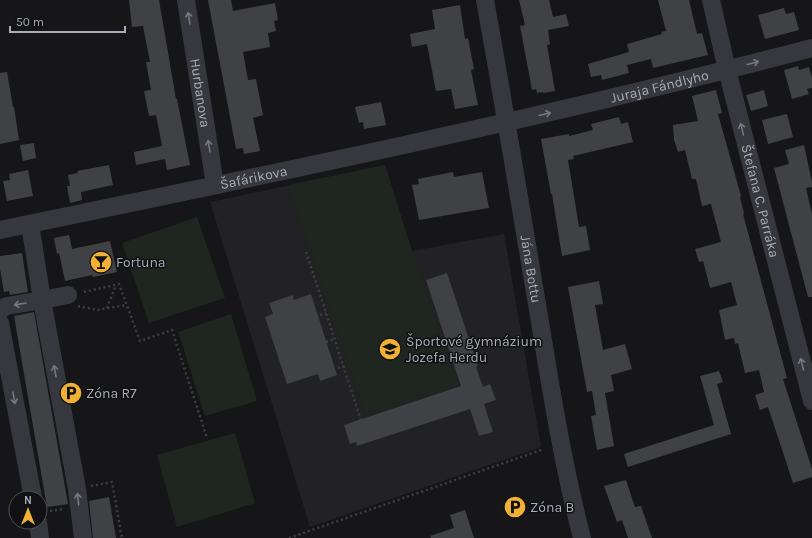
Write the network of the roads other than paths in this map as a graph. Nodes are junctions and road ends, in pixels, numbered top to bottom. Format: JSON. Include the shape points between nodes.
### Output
{"nodes":[{"id":1,"x":186,"y":0,"type":"edge"},
{"id":2,"x":485,"y":0,"type":"edge"},
{"id":3,"x":711,"y":0,"type":"edge"},
{"id":4,"x":812,"y":48,"type":"edge"},
{"id":5,"x":727,"y":70,"type":"junction"},
{"id":6,"x":507,"y":123,"type":"junction"},
{"id":7,"x":215,"y":185,"type":"junction"},
{"id":8,"x":30,"y":224,"type":"junction"},
{"id":9,"x":0,"y":230,"type":"edge"},
{"id":10,"x":68,"y":295,"type":"road end"},
{"id":11,"x":42,"y":300,"type":"junction"},
{"id":12,"x":0,"y":311,"type":"edge"},
{"id":13,"x":0,"y":323,"type":"edge"},
{"id":14,"x":4,"y":360,"type":"edge"},
{"id":15,"x":812,"y":402,"type":"edge"},
{"id":16,"x":31,"y":490,"type":"edge"},
{"id":17,"x":83,"y":538,"type":"edge"},
{"id":18,"x":582,"y":538,"type":"edge"}],
"edges":[{"from":7,"to":1,"type":"street","name":"Hurbanova","one_way":true},
{"from":2,"to":6,"type":"street","name":"Jána Bottu"},
{"from":3,"to":5,"type":"street","name":"Štefana C. Parráka"},
{"from":5,"to":4,"type":"street","name":"Juraja Fándlyho","one_way":true},
{"from":6,"to":5,"type":"street","name":"Juraja Fándlyho","one_way":true},
{"from":15,"to":5,"type":"street","name":"Štefana C. Parráka","one_way":true},
{"from":6,"to":7,"type":"street","name":"Šafárikova"},
{"from":6,"to":18,"type":"street","name":"Jána Bottu","via":[[558,426]]},
{"from":7,"to":8,"type":"street","name":"Šafárikova"},
{"from":8,"to":9,"type":"street","name":"Šafárikova"},
{"from":8,"to":11,"type":"street","via":[[40,269]]},
{"from":10,"to":11,"type":"street"},
{"from":11,"to":12,"type":"street","one_way":true,"via":[[7,306]]},
{"from":17,"to":11,"type":"street","one_way":true,"via":[[78,497]]},
{"from":13,"to":14,"type":"street"},
{"from":14,"to":16,"type":"street","one_way":true}]}
